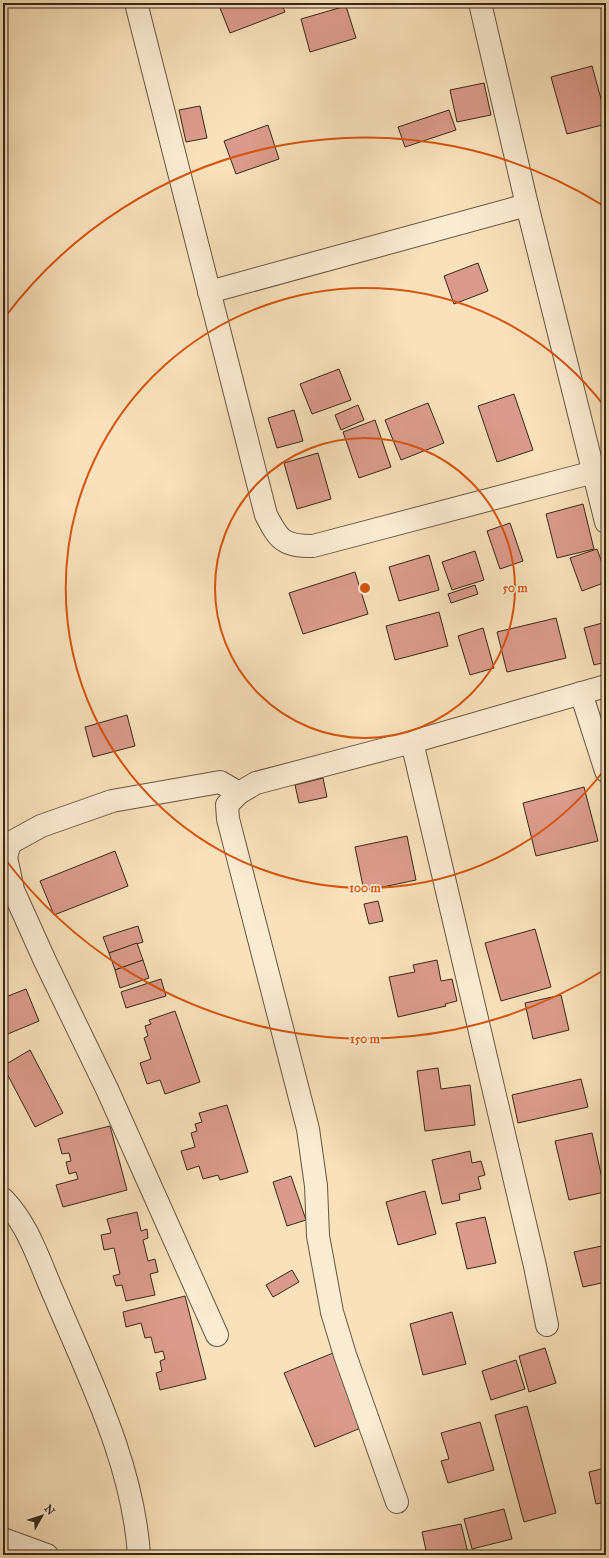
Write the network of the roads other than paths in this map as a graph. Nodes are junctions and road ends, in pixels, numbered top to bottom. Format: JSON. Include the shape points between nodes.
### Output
{"nodes":[{"id":1,"x":136,"y":3,"type":"edge"},
{"id":2,"x":480,"y":3,"type":"edge"},
{"id":3,"x":527,"y":205,"type":"junction"},
{"id":4,"x":209,"y":292,"type":"junction"},
{"id":5,"x":594,"y":472,"type":"junction"},
{"id":6,"x":606,"y":522,"type":"edge"},
{"id":7,"x":606,"y":686,"type":"edge"},
{"id":8,"x":581,"y":693,"type":"junction"},
{"id":9,"x":412,"y":742,"type":"junction"},
{"id":10,"x":606,"y":771,"type":"edge"},
{"id":11,"x":239,"y":792,"type":"junction"},
{"id":12,"x":3,"y":1199,"type":"edge"},
{"id":13,"x":547,"y":1325,"type":"dead end"},
{"id":14,"x":217,"y":1335,"type":"dead end"},
{"id":15,"x":397,"y":1502,"type":"dead end"},
{"id":16,"x":3,"y":1539,"type":"edge"},
{"id":17,"x":47,"y":1555,"type":"edge"},
{"id":18,"x":139,"y":1555,"type":"edge"}],
"edges":[{"from":1,"to":4,"type":"street"},
{"from":2,"to":3,"type":"street"},
{"from":3,"to":4,"type":"street"},
{"from":3,"to":5,"type":"street"},
{"from":4,"to":5,"type":"street","via":[[266,515],[277,536],[294,546],[313,546]]},
{"from":5,"to":6,"type":"street"},
{"from":7,"to":8,"type":"street"},
{"from":8,"to":9,"type":"street"},
{"from":8,"to":10,"type":"street"},
{"from":9,"to":11,"type":"street","via":[[256,783]]},
{"from":9,"to":13,"type":"street","via":[[536,1266]]},
{"from":11,"to":14,"type":"street","via":[[220,782],[112,801],[35,830],[10,843],[6,857],[13,890],[110,1096]]},
{"from":11,"to":15,"type":"street","via":[[227,805],[228,819],[308,1129],[316,1186],[318,1236],[332,1312]]},
{"from":12,"to":18,"type":"street","via":[[24,1227],[88,1375],[123,1467]]},
{"from":16,"to":17,"type":"street"}]}
